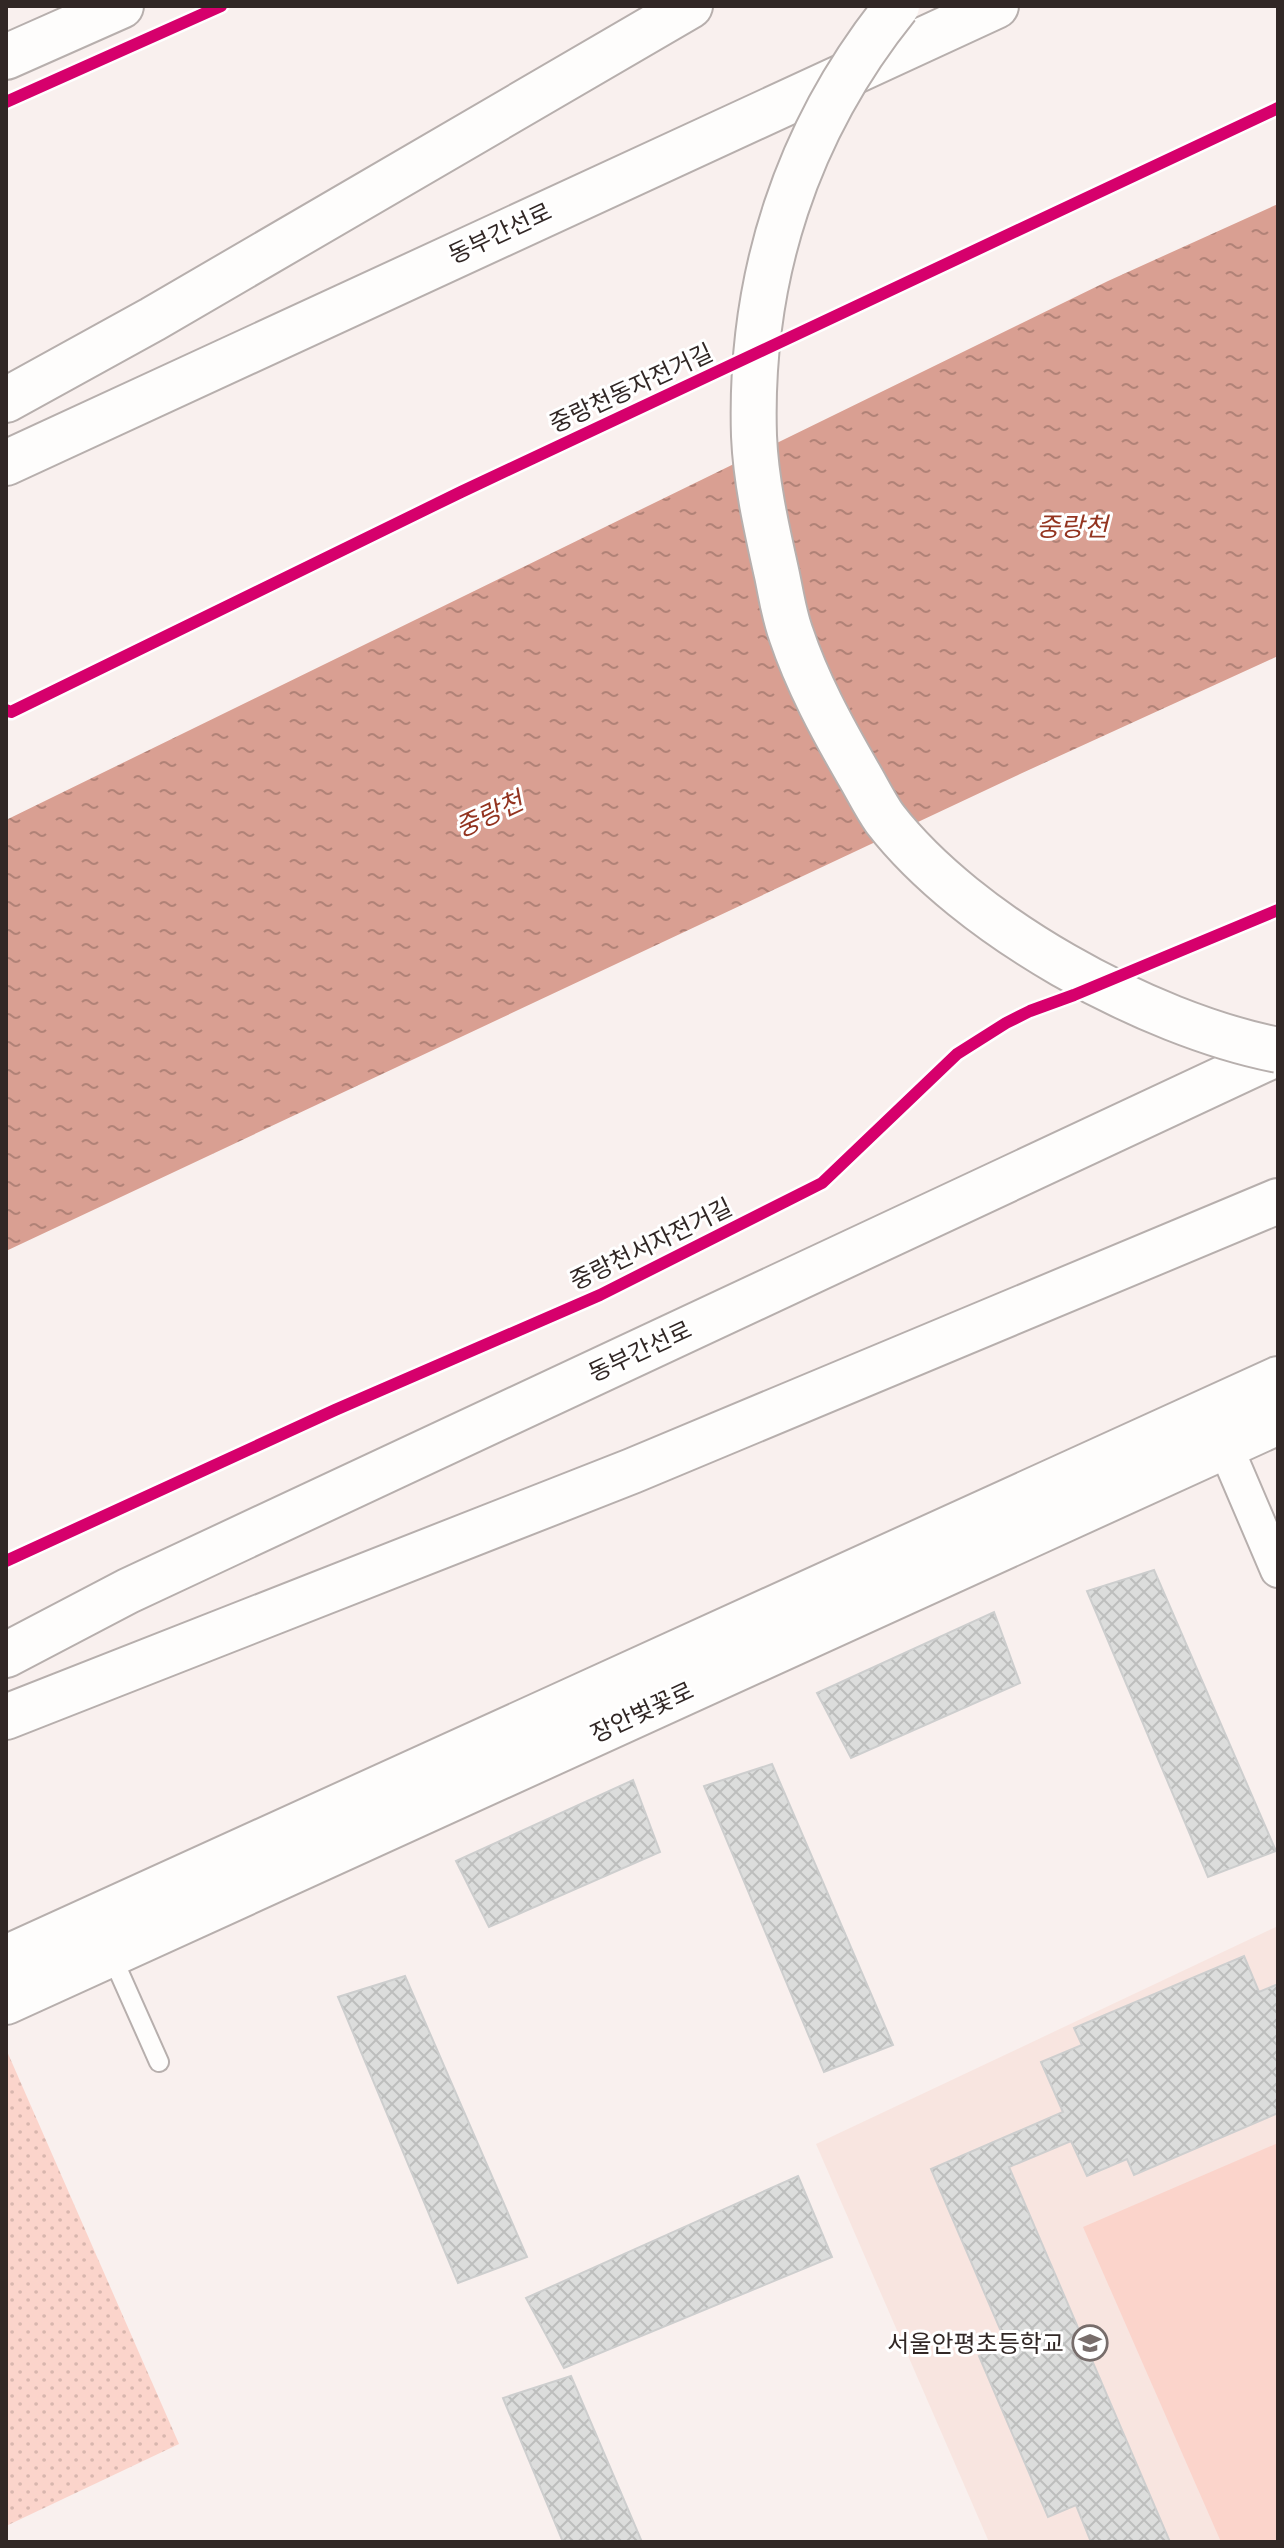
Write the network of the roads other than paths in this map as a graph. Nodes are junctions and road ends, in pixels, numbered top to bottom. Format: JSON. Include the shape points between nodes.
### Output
{"nodes":[{"id":1,"x":121,"y":6,"type":"edge"},
{"id":2,"x":690,"y":6,"type":"edge"},
{"id":3,"x":897,"y":6,"type":"edge"},
{"id":4,"x":996,"y":6,"type":"edge"},
{"id":5,"x":6,"y":57,"type":"edge"},
{"id":6,"x":6,"y":400,"type":"edge"},
{"id":7,"x":6,"y":463,"type":"edge"},
{"id":8,"x":1278,"y":1052,"type":"edge"},
{"id":9,"x":1278,"y":1201,"type":"edge"},
{"id":10,"x":1278,"y":1379,"type":"edge"},
{"id":11,"x":1278,"y":1422,"type":"edge"},
{"id":12,"x":1217,"y":1427,"type":"junction"},
{"id":13,"x":1278,"y":1570,"type":"edge"},
{"id":14,"x":6,"y":1655,"type":"edge"},
{"id":15,"x":6,"y":1717,"type":"edge"},
{"id":16,"x":102,"y":1936,"type":"junction"},
{"id":17,"x":6,"y":1958,"type":"edge"},
{"id":18,"x":6,"y":2002,"type":"edge"},
{"id":19,"x":159,"y":2062,"type":"dead end"}],
"edges":[{"from":1,"to":5,"type":"main road"},
{"from":2,"to":6,"type":"main road"},
{"from":3,"to":8,"type":"main road","bridge":true,"via":[[817,129],[778,230],[763,297],[754,438],[790,632],[817,697],[885,818],[934,870],[984,911],[1089,980],[1199,1029]]},
{"from":4,"to":7,"type":"main road","name":"동부간선로"},
{"from":8,"to":14,"type":"main road","name":"동부간선로","via":[[143,1584]]},
{"from":9,"to":15,"type":"main road","via":[[632,1471]]},
{"from":10,"to":12,"type":"main road","name":"장안벚꽃로"},
{"from":11,"to":12,"type":"main road","name":"장안벚꽃로"},
{"from":12,"to":13,"type":"street"},
{"from":12,"to":16,"type":"main road","name":"장안벚꽃로"},
{"from":16,"to":17,"type":"main road","name":"장안벚꽃로"},
{"from":16,"to":18,"type":"main road","name":"장안벚꽃로"},
{"from":16,"to":19,"type":"lane"}]}
